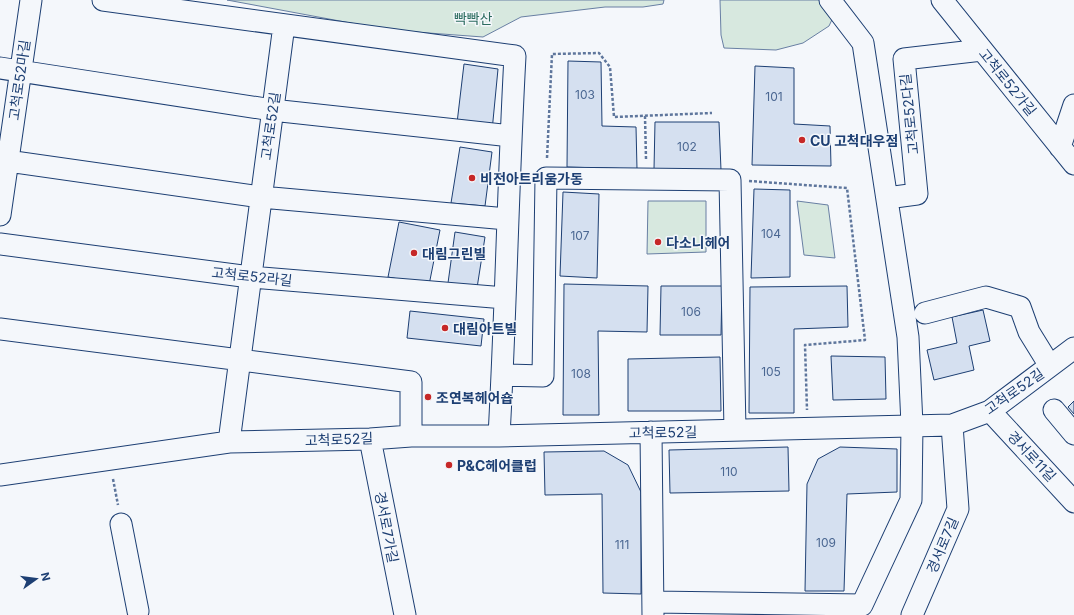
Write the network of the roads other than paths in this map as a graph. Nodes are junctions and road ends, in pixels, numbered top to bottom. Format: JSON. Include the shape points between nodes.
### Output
{"nodes":[{"id":1,"x":31,"y":0,"type":"edge"},
{"id":2,"x":102,"y":0,"type":"edge"},
{"id":3,"x":830,"y":0,"type":"edge"},
{"id":4,"x":946,"y":1,"type":"edge"},
{"id":5,"x":284,"y":25,"type":"junction"},
{"id":6,"x":982,"y":50,"type":"junction"},
{"id":7,"x":0,"y":68,"type":"edge"},
{"id":8,"x":21,"y":70,"type":"junction"},
{"id":9,"x":1074,"y":105,"type":"edge"},
{"id":10,"x":272,"y":110,"type":"junction"},
{"id":11,"x":511,"y":136,"type":"junction"},
{"id":12,"x":1060,"y":147,"type":"junction"},
{"id":13,"x":4,"y":160,"type":"edge"},
{"id":14,"x":1074,"y":164,"type":"edge"},
{"id":15,"x":261,"y":197,"type":"junction"},
{"id":16,"x":887,"y":198,"type":"junction"},
{"id":17,"x":0,"y":215,"type":"edge"},
{"id":18,"x":507,"y":219,"type":"junction"},
{"id":19,"x":0,"y":244,"type":"edge"},
{"id":20,"x":250,"y":277,"type":"junction"},
{"id":21,"x":505,"y":298,"type":"junction"},
{"id":22,"x":925,"y":313,"type":"dead end"},
{"id":23,"x":0,"y":330,"type":"edge"},
{"id":24,"x":1074,"y":348,"type":"edge"},
{"id":25,"x":239,"y":361,"type":"junction"},
{"id":26,"x":1050,"y":366,"type":"junction"},
{"id":27,"x":503,"y":375,"type":"junction"},
{"id":28,"x":1054,"y":410,"type":"dead end"},
{"id":29,"x":990,"y":411,"type":"junction"},
{"id":30,"x":912,"y":425,"type":"junction"},
{"id":31,"x":952,"y":425,"type":"junction"},
{"id":32,"x":736,"y":430,"type":"junction"},
{"id":33,"x":650,"y":432,"type":"junction"},
{"id":34,"x":1074,"y":434,"type":"edge"},
{"id":35,"x":411,"y":436,"type":"junction"},
{"id":36,"x":500,"y":436,"type":"junction"},
{"id":37,"x":370,"y":439,"type":"junction"},
{"id":38,"x":229,"y":442,"type":"junction"},
{"id":39,"x":0,"y":475,"type":"edge"},
{"id":40,"x":1074,"y":502,"type":"edge"},
{"id":41,"x":121,"y":524,"type":"road end"},
{"id":42,"x":653,"y":609,"type":"edge"},
{"id":43,"x":138,"y":614,"type":"edge"},
{"id":44,"x":405,"y":615,"type":"edge"},
{"id":45,"x":912,"y":615,"type":"edge"}],
"edges":[{"from":1,"to":8,"type":"street","name":"고척로52마길"},
{"from":2,"to":5,"type":"street"},
{"from":3,"to":16,"type":"street","via":[[863,43]]},
{"from":4,"to":6,"type":"street","name":"고척로52가길"},
{"from":5,"to":10,"type":"street","name":"고척로52길"},
{"from":5,"to":11,"type":"street","via":[[515,56]]},
{"from":6,"to":12,"type":"street","name":"고척로52가길"},
{"from":6,"to":16,"type":"street","name":"고척로52다길","via":[[904,59],[917,194]]},
{"from":7,"to":8,"type":"street"},
{"from":8,"to":10,"type":"street"},
{"from":8,"to":13,"type":"street","name":"고척로52마길"},
{"from":9,"to":12,"type":"street"},
{"from":10,"to":11,"type":"street"},
{"from":10,"to":15,"type":"street","name":"고척로52길"},
{"from":11,"to":18,"type":"street"},
{"from":12,"to":14,"type":"street","name":"고척로52가길"},
{"from":13,"to":15,"type":"street"},
{"from":13,"to":17,"type":"street","name":"고척로52마길"},
{"from":15,"to":18,"type":"street"},
{"from":15,"to":20,"type":"street","name":"고척로52길"},
{"from":16,"to":30,"type":"street","via":[[908,337]]},
{"from":18,"to":21,"type":"street"},
{"from":19,"to":20,"type":"street","name":"고척로52라길"},
{"from":20,"to":21,"type":"street","name":"고척로52라길"},
{"from":20,"to":25,"type":"street","name":"고척로52길"},
{"from":21,"to":27,"type":"street"},
{"from":22,"to":26,"type":"street","via":[[986,298],[1020,307],[1028,332]]},
{"from":23,"to":25,"type":"street"},
{"from":24,"to":26,"type":"street","name":"고척로52길"},
{"from":25,"to":35,"type":"street","via":[[411,382]]},
{"from":25,"to":38,"type":"street","name":"고척로52길"},
{"from":26,"to":29,"type":"street","name":"고척로52길"},
{"from":27,"to":32,"type":"street","via":[[543,376],[546,178],[730,180]]},
{"from":27,"to":36,"type":"street"},
{"from":28,"to":34,"type":"street"},
{"from":29,"to":31,"type":"street","name":"고척로52길"},
{"from":29,"to":40,"type":"street","name":"경서로11길"},
{"from":30,"to":31,"type":"street","name":"고척로52길"},
{"from":30,"to":32,"type":"street","name":"고척로52길"},
{"from":30,"to":42,"type":"street","via":[[911,500],[862,604]]},
{"from":31,"to":45,"type":"street","name":"경서로7길","via":[[958,509]]},
{"from":32,"to":33,"type":"street","name":"고척로52길"},
{"from":33,"to":36,"type":"street","name":"고척로52길"},
{"from":33,"to":42,"type":"street"},
{"from":35,"to":36,"type":"street","name":"고척로52길"},
{"from":35,"to":37,"type":"street","name":"고척로52길"},
{"from":37,"to":38,"type":"street","name":"고척로52길"},
{"from":37,"to":44,"type":"street","name":"경서로7가길"},
{"from":38,"to":39,"type":"street","name":"고척로52길"},
{"from":41,"to":43,"type":"street"}]}
